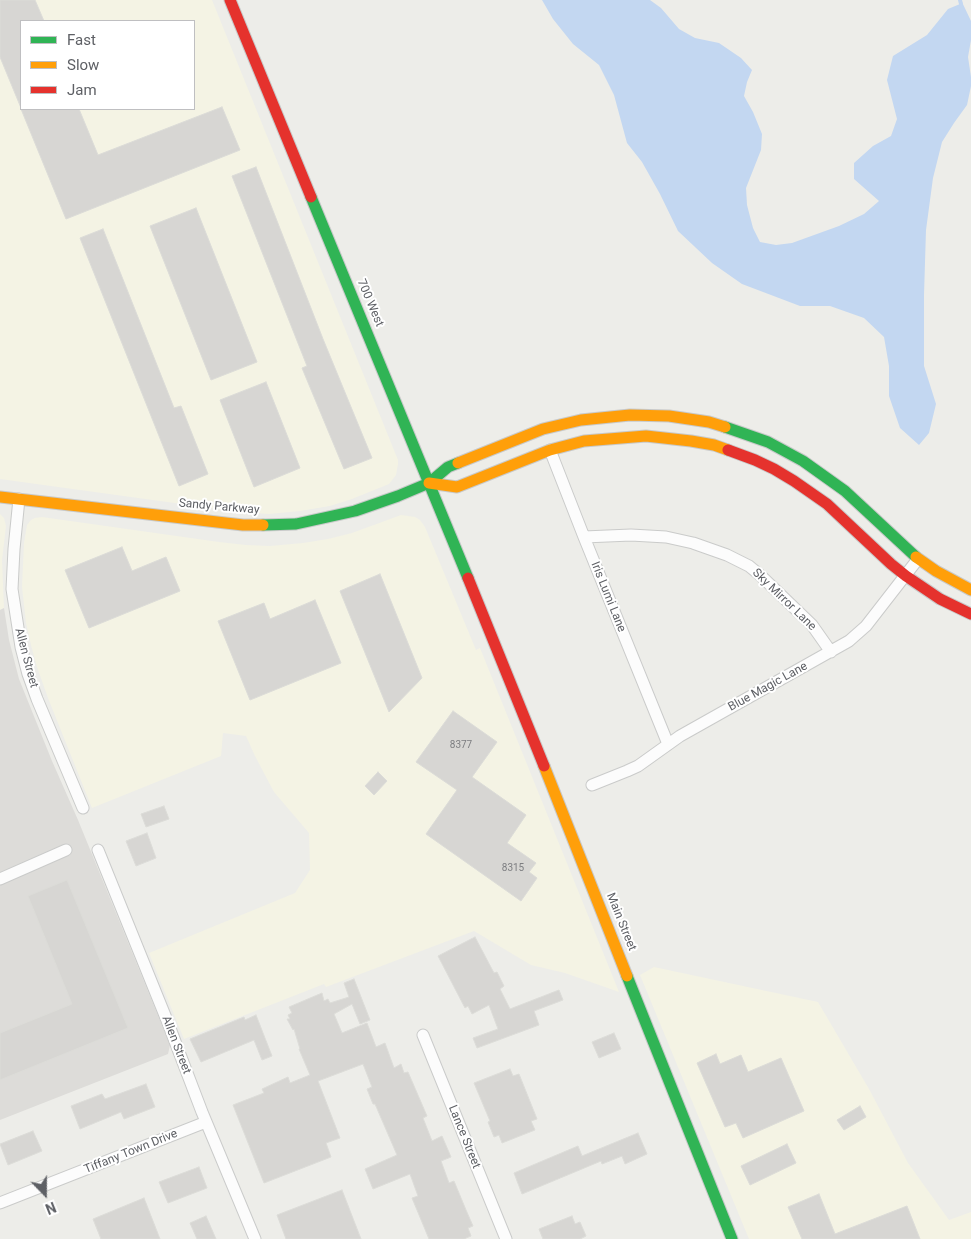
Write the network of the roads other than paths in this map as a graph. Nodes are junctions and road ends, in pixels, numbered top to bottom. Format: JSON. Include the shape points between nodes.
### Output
{"nodes":[{"id":1,"x":230,"y":0,"type":"edge"},
{"id":2,"x":550,"y":450,"type":"junction"},
{"id":3,"x":429,"y":483,"type":"junction"},
{"id":4,"x":0,"y":497,"type":"edge"},
{"id":5,"x":19,"y":499,"type":"junction"},
{"id":6,"x":584,"y":537,"type":"junction"},
{"id":7,"x":918,"y":558,"type":"junction"},
{"id":8,"x":906,"y":576,"type":"junction"},
{"id":9,"x":971,"y":590,"type":"edge"},
{"id":10,"x":971,"y":614,"type":"edge"},
{"id":11,"x":484,"y":616,"type":"joint"},
{"id":12,"x":832,"y":652,"type":"junction"},
{"id":13,"x":668,"y":744,"type":"junction"},
{"id":14,"x":592,"y":785,"type":"dead end"},
{"id":15,"x":83,"y":808,"type":"dead end"},
{"id":16,"x":66,"y":850,"type":"dead end"},
{"id":17,"x":98,"y":850,"type":"dead end"},
{"id":18,"x":0,"y":879,"type":"edge"},
{"id":19,"x":423,"y":1035,"type":"dead end"},
{"id":20,"x":206,"y":1122,"type":"junction"},
{"id":21,"x":0,"y":1203,"type":"edge"},
{"id":22,"x":255,"y":1239,"type":"edge"},
{"id":23,"x":506,"y":1239,"type":"edge"},
{"id":24,"x":732,"y":1239,"type":"edge"}],
"edges":[{"from":1,"to":3,"type":"main road","name":"700 West"},
{"from":2,"to":3,"type":"main road","via":[[457,487]]},
{"from":2,"to":6,"type":"street","name":"Iris Lumi Lane"},
{"from":2,"to":8,"type":"main road","via":[[584,441],[646,436],[691,441],[734,452],[774,469],[812,492]]},
{"from":3,"to":5,"type":"main road","name":"Sandy Parkway","via":[[355,511],[296,524],[242,526]]},
{"from":3,"to":7,"type":"main road","via":[[448,467],[565,423],[630,415],[688,418],[749,434],[803,460],[845,492]]},
{"from":3,"to":11,"type":"main road","name":"700 West"},
{"from":4,"to":5,"type":"main road","name":"Sandy Parkway"},
{"from":5,"to":15,"type":"street","name":"Allen Street","via":[[12,589],[21,647],[37,699]]},
{"from":6,"to":12,"type":"street","name":"Sky Mirror Lane","via":[[666,537],[727,555],[760,575],[812,625]]},
{"from":6,"to":13,"type":"street","name":"Iris Lumi Lane"},
{"from":7,"to":8,"type":"street","name":"Blue Magic Lane"},
{"from":7,"to":9,"type":"main road"},
{"from":8,"to":10,"type":"main road","via":[[940,599]]},
{"from":8,"to":12,"type":"street","name":"Blue Magic Lane","via":[[866,626]]},
{"from":11,"to":24,"type":"main road","name":"Main Street"},
{"from":12,"to":13,"type":"street","name":"Blue Magic Lane"},
{"from":13,"to":14,"type":"street","name":"Blue Magic Lane","via":[[638,766]]},
{"from":16,"to":18,"type":"street"},
{"from":17,"to":20,"type":"street","name":"Allen Street"},
{"from":19,"to":23,"type":"street","name":"Lance Street"},
{"from":20,"to":21,"type":"street","name":"Tiffany Town Drive"},
{"from":20,"to":22,"type":"street","name":"Allen Street"}]}
